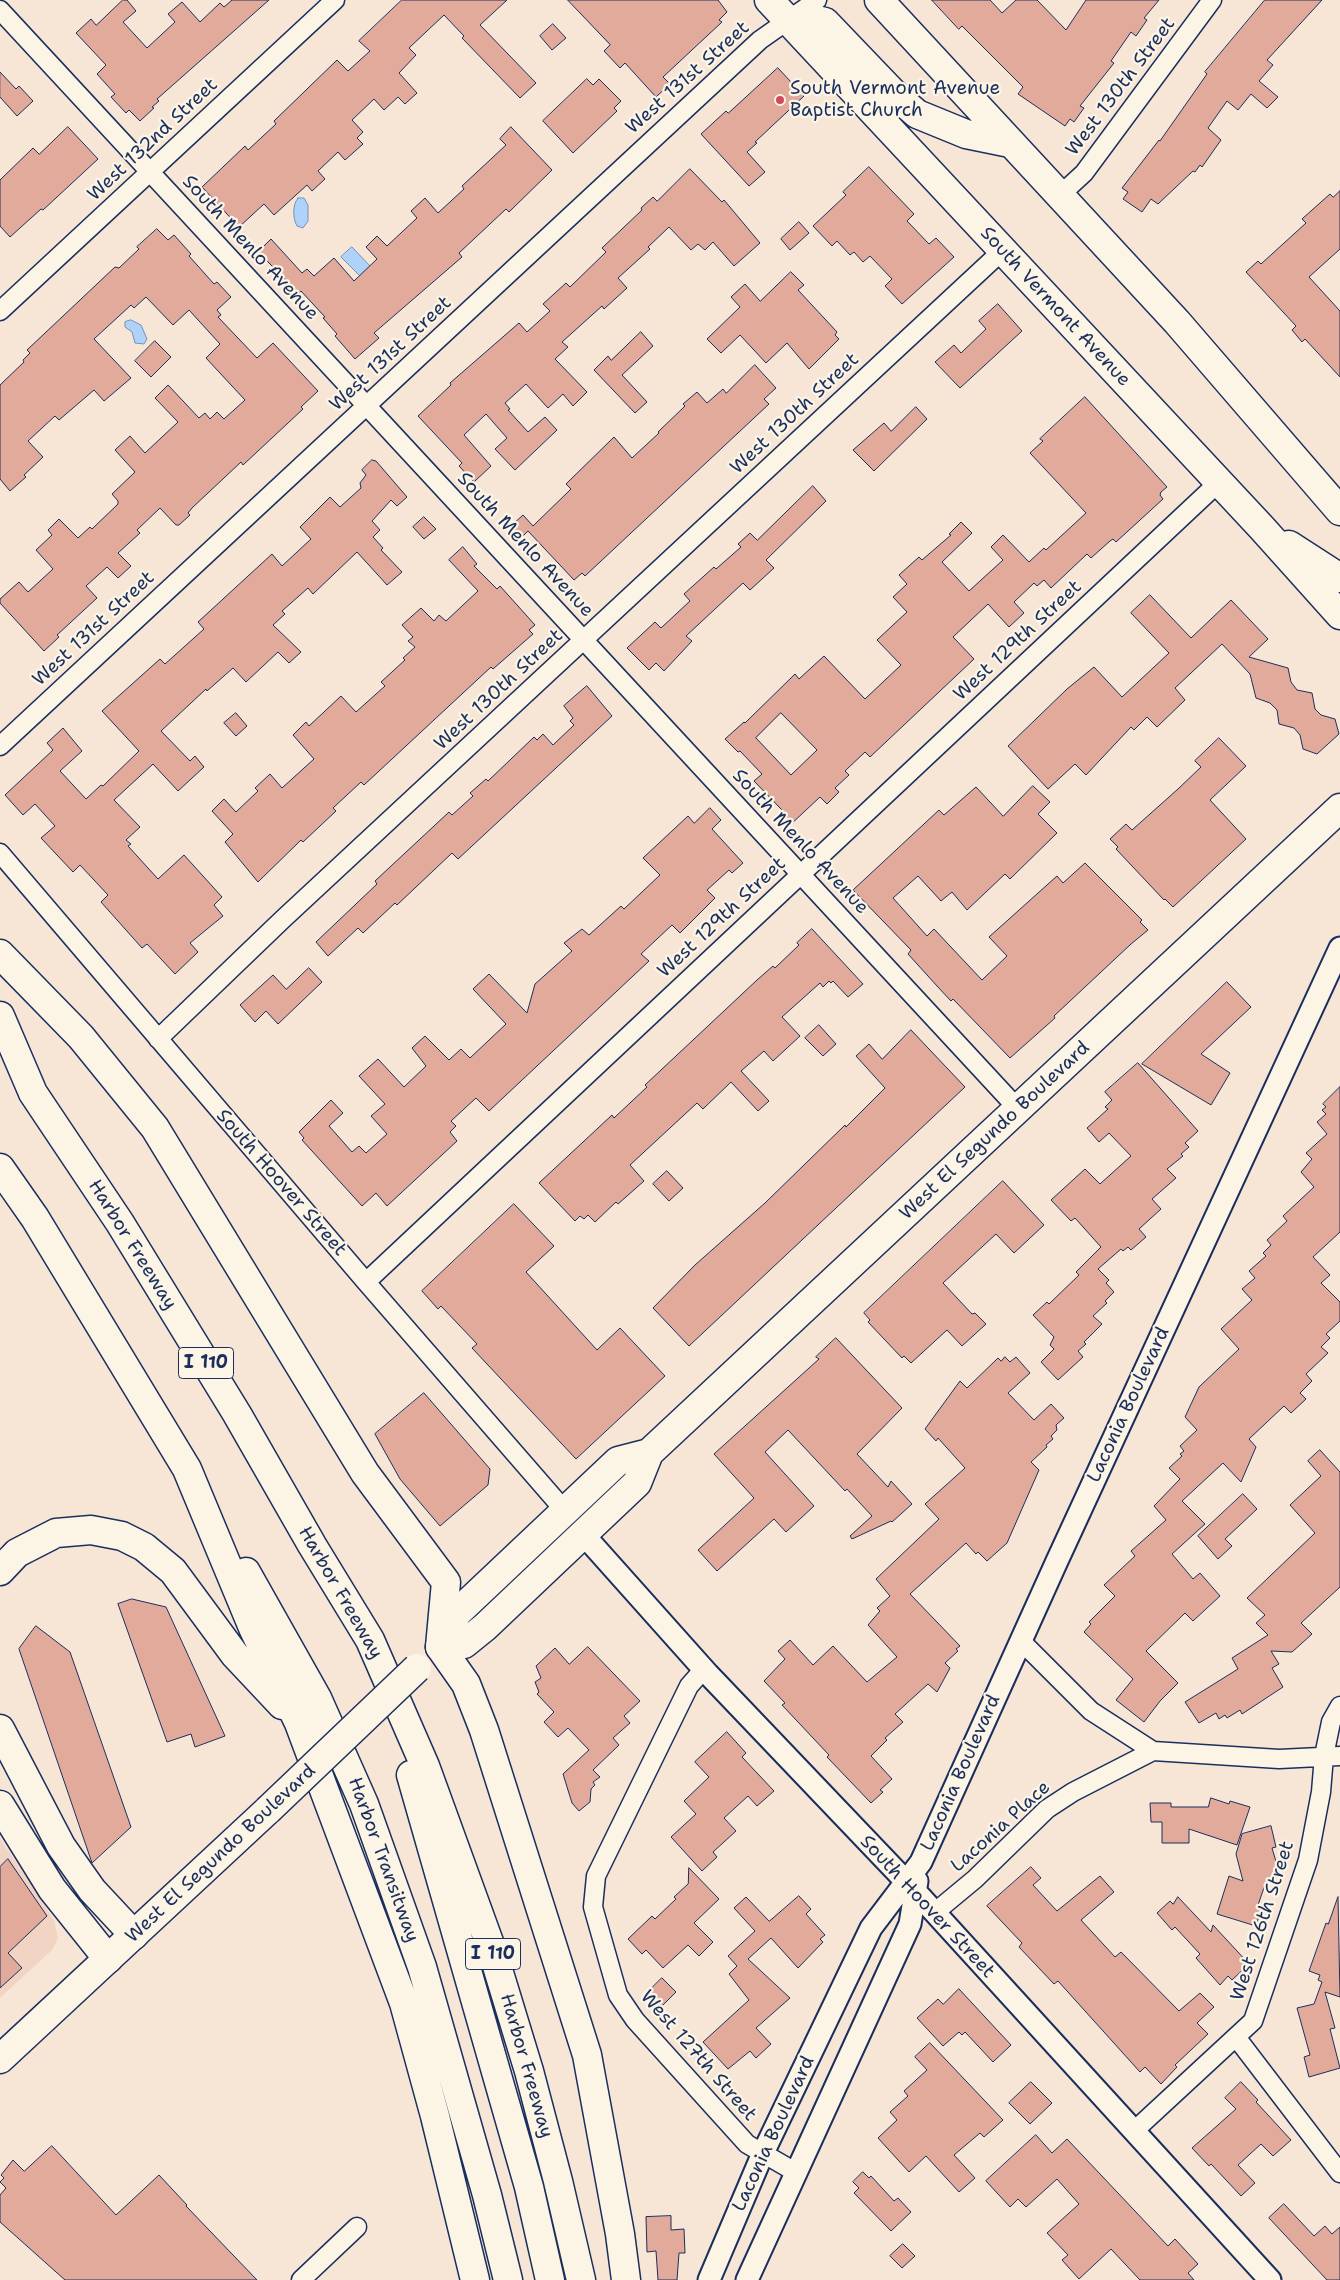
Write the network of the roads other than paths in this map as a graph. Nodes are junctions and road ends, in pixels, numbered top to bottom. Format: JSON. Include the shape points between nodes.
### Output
{"nodes":[{"id":1,"x":335,"y":0,"type":"edge"},
{"id":2,"x":769,"y":0,"type":"edge"},
{"id":3,"x":817,"y":0,"type":"edge"},
{"id":4,"x":879,"y":0,"type":"edge"},
{"id":5,"x":1212,"y":0,"type":"edge"},
{"id":6,"x":0,"y":10,"type":"edge"},
{"id":7,"x":787,"y":20,"type":"junction"},
{"id":8,"x":1010,"y":143,"type":"junction"},
{"id":9,"x":150,"y":172,"type":"junction"},
{"id":10,"x":1059,"y":196,"type":"junction"},
{"id":11,"x":1002,"y":250,"type":"junction"},
{"id":12,"x":0,"y":311,"type":"edge"},
{"id":13,"x":367,"y":405,"type":"junction"},
{"id":14,"x":1218,"y":483,"type":"junction"},
{"id":15,"x":1340,"y":511,"type":"edge"},
{"id":16,"x":1262,"y":528,"type":"junction"},
{"id":17,"x":1340,"y":578,"type":"edge"},
{"id":18,"x":1340,"y":615,"type":"edge"},
{"id":19,"x":584,"y":640,"type":"junction"},
{"id":20,"x":0,"y":746,"type":"edge"},
{"id":21,"x":1340,"y":808,"type":"edge"},
{"id":22,"x":0,"y":854,"type":"edge"},
{"id":23,"x":801,"y":873,"type":"junction"},
{"id":24,"x":1340,"y":948,"type":"edge"},
{"id":25,"x":0,"y":954,"type":"edge"},
{"id":26,"x":0,"y":1016,"type":"edge"},
{"id":27,"x":158,"y":1039,"type":"junction"},
{"id":28,"x":0,"y":1057,"type":"edge"},
{"id":29,"x":33,"y":1093,"type":"junction"},
{"id":30,"x":1018,"y":1110,"type":"junction"},
{"id":31,"x":0,"y":1168,"type":"edge"},
{"id":32,"x":366,"y":1282,"type":"junction"},
{"id":33,"x":649,"y":1453,"type":"junction"},
{"id":34,"x":187,"y":1469,"type":"junction"},
{"id":35,"x":565,"y":1511,"type":"junction"},
{"id":36,"x":584,"y":1534,"type":"junction"},
{"id":37,"x":0,"y":1571,"type":"edge"},
{"id":38,"x":370,"y":1640,"type":"junction"},
{"id":39,"x":1021,"y":1641,"type":"junction"},
{"id":40,"x":440,"y":1647,"type":"junction"},
{"id":41,"x":704,"y":1669,"type":"junction"},
{"id":42,"x":1340,"y":1706,"type":"edge"},
{"id":43,"x":299,"y":1724,"type":"junction"},
{"id":44,"x":0,"y":1729,"type":"edge"},
{"id":45,"x":1153,"y":1751,"type":"junction"},
{"id":46,"x":1332,"y":1756,"type":"edge"},
{"id":47,"x":0,"y":1805,"type":"edge"},
{"id":48,"x":911,"y":1888,"type":"junction"},
{"id":49,"x":934,"y":1914,"type":"junction"},
{"id":50,"x":134,"y":1935,"type":"junction"},
{"id":51,"x":108,"y":1959,"type":"junction"},
{"id":52,"x":1236,"y":2037,"type":"junction"},
{"id":53,"x":0,"y":2059,"type":"edge"},
{"id":54,"x":1134,"y":2131,"type":"junction"},
{"id":55,"x":763,"y":2153,"type":"junction"},
{"id":56,"x":797,"y":2173,"type":"junction"},
{"id":57,"x":1340,"y":2173,"type":"edge"},
{"id":58,"x":358,"y":2227,"type":"dead end"},
{"id":59,"x":301,"y":2280,"type":"edge"},
{"id":60,"x":475,"y":2280,"type":"edge"},
{"id":61,"x":508,"y":2280,"type":"edge"},
{"id":62,"x":550,"y":2280,"type":"edge"},
{"id":63,"x":580,"y":2280,"type":"edge"},
{"id":64,"x":626,"y":2280,"type":"edge"},
{"id":65,"x":709,"y":2280,"type":"edge"},
{"id":66,"x":747,"y":2280,"type":"edge"},
{"id":67,"x":1270,"y":2280,"type":"edge"}],
"edges":[{"from":1,"to":9,"type":"street","name":"West 132nd Street"},
{"from":2,"to":7,"type":"main road","name":"South Vermont Avenue"},
{"from":3,"to":7,"type":"street","name":"West 131st Street"},
{"from":4,"to":8,"type":"main road"},
{"from":5,"to":10,"type":"street","name":"West 130th Street","via":[[1084,174]]},
{"from":6,"to":9,"type":"street","name":"South Menlo Avenue"},
{"from":7,"to":8,"type":"main road","via":[[825,22],[917,114],[966,134]]},
{"from":7,"to":11,"type":"main road","name":"South Vermont Avenue"},
{"from":7,"to":13,"type":"street","name":"West 131st Street","via":[[753,47]]},
{"from":8,"to":10,"type":"main road"},
{"from":9,"to":12,"type":"street","name":"West 132nd Street"},
{"from":9,"to":13,"type":"street","name":"South Menlo Avenue"},
{"from":10,"to":15,"type":"main road","via":[[1177,322]]},
{"from":11,"to":14,"type":"main road","name":"South Vermont Avenue"},
{"from":11,"to":19,"type":"street","name":"West 130th Street"},
{"from":13,"to":19,"type":"street","name":"South Menlo Avenue"},
{"from":13,"to":20,"type":"street","name":"West 131st Street"},
{"from":14,"to":16,"type":"main road","name":"South Vermont Avenue"},
{"from":14,"to":23,"type":"street","name":"West 129th Street"},
{"from":16,"to":17,"type":"main road"},
{"from":16,"to":18,"type":"main road","name":"South Vermont Avenue"},
{"from":19,"to":23,"type":"street","name":"South Menlo Avenue"},
{"from":19,"to":27,"type":"street","name":"West 130th Street"},
{"from":21,"to":30,"type":"main road","name":"West El Segundo Boulevard"},
{"from":22,"to":27,"type":"street","name":"South Hoover Street"},
{"from":23,"to":30,"type":"street","name":"South Menlo Avenue"},
{"from":23,"to":32,"type":"street","name":"West 129th Street"},
{"from":24,"to":39,"type":"street","name":"Laconia Boulevard"},
{"from":25,"to":40,"type":"main road","via":[[81,1037],[155,1128],[365,1473],[446,1582]]},
{"from":26,"to":29,"type":"main road","name":"Harbor Freeway","number":"I 110"},
{"from":27,"to":32,"type":"street","name":"South Hoover Street"},
{"from":28,"to":29,"type":"main road"},
{"from":29,"to":38,"type":"main road","name":"Harbor Freeway","number":"I 110","via":[[120,1223]]},
{"from":30,"to":33,"type":"main road","name":"West El Segundo Boulevard"},
{"from":31,"to":34,"type":"main road","via":[[35,1218]]},
{"from":32,"to":35,"type":"street","name":"South Hoover Street"},
{"from":33,"to":35,"type":"main road","name":"West El Segundo Boulevard","via":[[618,1462]]},
{"from":33,"to":36,"type":"main road","name":"West El Segundo Boulevard","via":[[637,1483]]},
{"from":34,"to":43,"type":"main road","via":[[254,1630]]},
{"from":34,"to":61,"type":"main road","name":"Harbor Transitway","via":[[317,1698],[364,1804],[422,1967]]},
{"from":35,"to":40,"type":"main road","name":"West El Segundo Boulevard","via":[[457,1614]]},
{"from":36,"to":40,"type":"main road","name":"West El Segundo Boulevard","via":[[464,1644]]},
{"from":36,"to":41,"type":"street","name":"South Hoover Street"},
{"from":37,"to":43,"type":"main road","via":[[17,1553],[56,1533],[91,1530],[122,1536],[144,1547],[173,1571],[235,1655]]},
{"from":38,"to":62,"type":"main road","via":[[529,2186]]},
{"from":38,"to":63,"type":"main road","name":"Harbor Freeway","number":"I 110","via":[[425,1766],[493,1953],[558,2181]]},
{"from":39,"to":45,"type":"street","via":[[1090,1711]]},
{"from":39,"to":48,"type":"street","name":"Laconia Boulevard"},
{"from":40,"to":50,"type":"main road","name":"West El Segundo Boulevard","bridge":true},
{"from":40,"to":64,"type":"main road","via":[[466,1684],[484,1730],[587,2055]]},
{"from":41,"to":48,"type":"street","name":"South Hoover Street"},
{"from":41,"to":55,"type":"street","name":"West 127th Street","via":[[685,1694],[596,1876],[594,1907],[618,1995],[635,2020],[747,2144]]},
{"from":42,"to":46,"type":"street","name":"West 126th Street","via":[[1331,1722]]},
{"from":43,"to":60,"type":"main road","via":[[404,2003]]},
{"from":44,"to":50,"type":"main road","via":[[61,1846],[92,1890]]},
{"from":45,"to":46,"type":"street","via":[[1280,1759]]},
{"from":45,"to":49,"type":"street","name":"Laconia Place","via":[[1047,1809]]},
{"from":46,"to":52,"type":"street","name":"West 126th Street","via":[[1321,1792],[1308,1860],[1253,2021]]},
{"from":47,"to":51,"type":"main road","via":[[52,1889]]},
{"from":48,"to":49,"type":"street","name":"South Hoover Street"},
{"from":48,"to":55,"type":"street","name":"Laconia Boulevard","via":[[871,1928]]},
{"from":48,"to":56,"type":"street","name":"Laconia Boulevard","via":[[910,1924]]},
{"from":49,"to":54,"type":"street","name":"South Hoover Street"},
{"from":50,"to":51,"type":"main road","name":"West El Segundo Boulevard"},
{"from":51,"to":53,"type":"main road","name":"West El Segundo Boulevard"},
{"from":52,"to":54,"type":"street","name":"West 126th Street"},
{"from":52,"to":57,"type":"street"},
{"from":54,"to":67,"type":"street","name":"South Hoover Street"},
{"from":55,"to":56,"type":"street","name":"West 127th Street"},
{"from":55,"to":65,"type":"street","name":"Laconia Boulevard"},
{"from":56,"to":66,"type":"street","name":"Laconia Boulevard"},
{"from":58,"to":59,"type":"street"}]}
